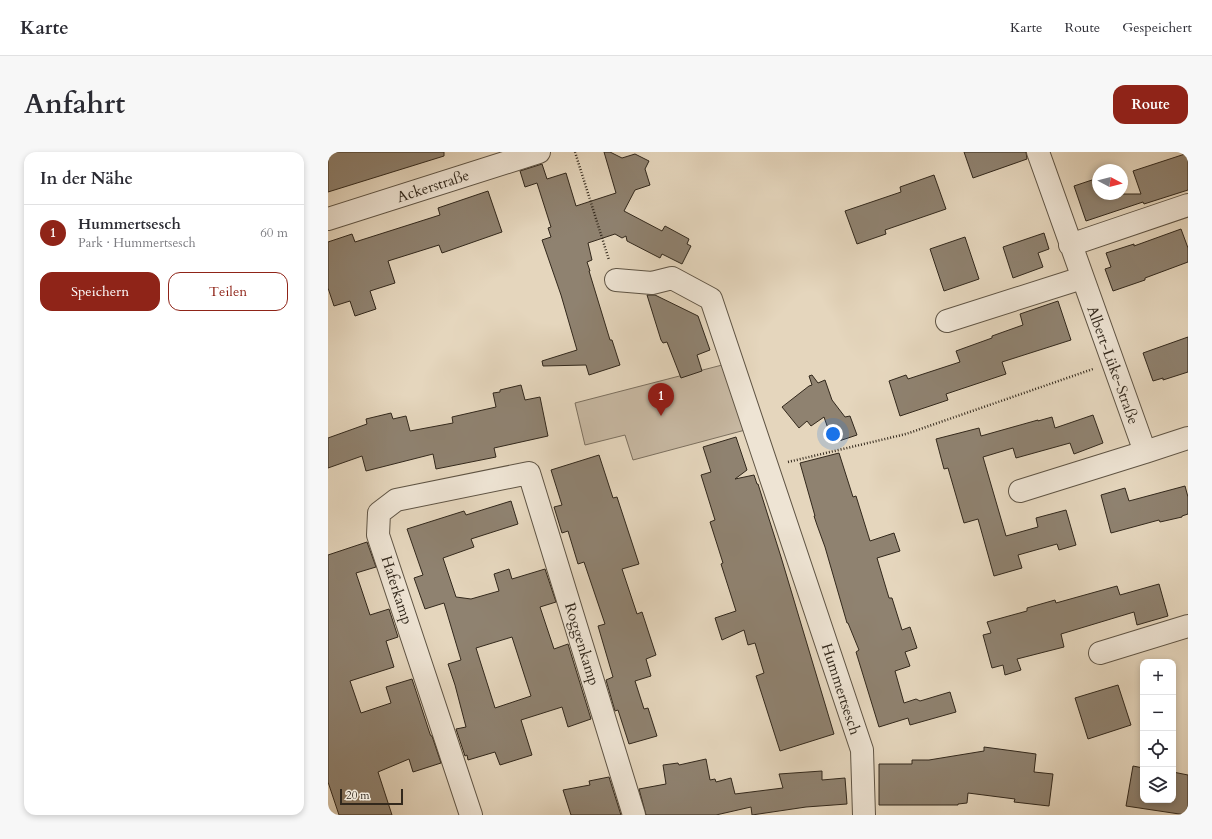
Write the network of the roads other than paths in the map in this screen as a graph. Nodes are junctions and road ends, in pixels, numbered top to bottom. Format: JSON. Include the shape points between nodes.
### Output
{"nodes":[{"id":1,"x":539,"y":152,"type":"edge"},
{"id":2,"x":1038,"y":152,"type":"edge"},
{"id":3,"x":1188,"y":205,"type":"edge"},
{"id":4,"x":328,"y":219,"type":"edge"},
{"id":5,"x":1070,"y":245,"type":"junction"},
{"id":6,"x":1082,"y":278,"type":"junction"},
{"id":7,"x":616,"y":280,"type":"road end"},
{"id":8,"x":947,"y":321,"type":"dead end"},
{"id":9,"x":1188,"y":438,"type":"edge"},
{"id":10,"x":1145,"y":452,"type":"junction"},
{"id":11,"x":529,"y":473,"type":"joint"},
{"id":12,"x":1020,"y":491,"type":"dead end"},
{"id":13,"x":1188,"y":626,"type":"edge"},
{"id":14,"x":1100,"y":653,"type":"dead end"},
{"id":15,"x":471,"y":815,"type":"edge"},
{"id":16,"x":634,"y":815,"type":"edge"},
{"id":17,"x":864,"y":815,"type":"edge"}],
"edges":[{"from":1,"to":4,"type":"street","name":"Ackerstraße"},
{"from":2,"to":5,"type":"street","name":"Albert-Lüke-Straße"},
{"from":3,"to":5,"type":"street"},
{"from":5,"to":6,"type":"street","name":"Albert-Lüke-Straße"},
{"from":6,"to":8,"type":"street"},
{"from":6,"to":10,"type":"street","name":"Albert-Lüke-Straße"},
{"from":7,"to":17,"type":"street","name":"Hummertsesch","via":[[652,284],[672,278],[711,299],[862,750]]},
{"from":9,"to":10,"type":"street"},
{"from":10,"to":12,"type":"street"},
{"from":11,"to":15,"type":"street","name":"Haferkamp","via":[[396,500],[379,513],[378,535]]},
{"from":11,"to":16,"type":"street","name":"Roggenkamp"},
{"from":13,"to":14,"type":"street"}]}
